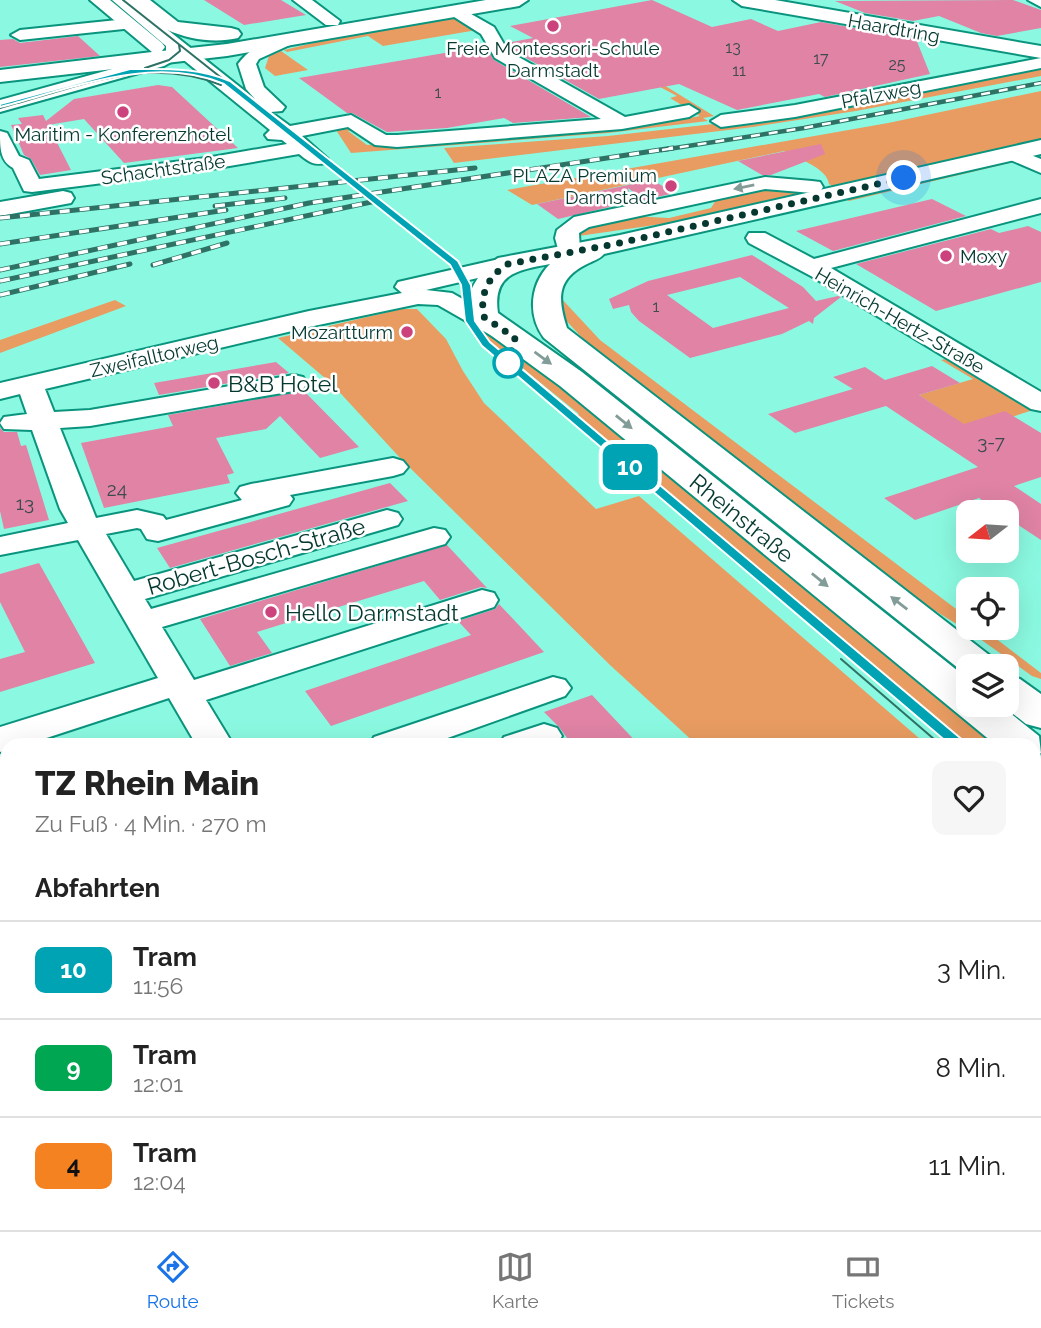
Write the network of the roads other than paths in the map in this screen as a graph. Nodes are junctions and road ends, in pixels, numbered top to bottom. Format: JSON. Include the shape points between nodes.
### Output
{"nodes":[{"id":1,"x":99,"y":0,"type":"edge"},
{"id":2,"x":120,"y":0,"type":"edge"},
{"id":3,"x":138,"y":0,"type":"edge"},
{"id":4,"x":301,"y":0,"type":"edge"},
{"id":5,"x":519,"y":0,"type":"edge"},
{"id":6,"x":745,"y":3,"type":"edge"},
{"id":7,"x":781,"y":3,"type":"edge"},
{"id":8,"x":459,"y":5,"type":"edge"},
{"id":9,"x":332,"y":21,"type":"junction"},
{"id":10,"x":137,"y":22,"type":"junction"},
{"id":11,"x":353,"y":28,"type":"junction"},
{"id":12,"x":20,"y":35,"type":"dead end"},
{"id":13,"x":277,"y":36,"type":"junction"},
{"id":14,"x":965,"y":40,"type":"junction"},
{"id":15,"x":1041,"y":44,"type":"edge"},
{"id":16,"x":1041,"y":52,"type":"edge"},
{"id":17,"x":174,"y":53,"type":"junction"},
{"id":18,"x":1041,"y":63,"type":"edge"},
{"id":19,"x":109,"y":69,"type":"junction"},
{"id":20,"x":201,"y":75,"type":"junction"},
{"id":21,"x":0,"y":76,"type":"edge"},
{"id":22,"x":225,"y":83,"type":"junction"},
{"id":23,"x":0,"y":106,"type":"edge"},
{"id":24,"x":689,"y":111,"type":"dead end"},
{"id":25,"x":721,"y":121,"type":"dead end"},
{"id":26,"x":622,"y":123,"type":"junction"},
{"id":27,"x":0,"y":137,"type":"edge"},
{"id":28,"x":288,"y":137,"type":"junction"},
{"id":29,"x":1041,"y":147,"type":"edge"},
{"id":30,"x":1013,"y":154,"type":"junction"},
{"id":31,"x":318,"y":159,"type":"dead end"},
{"id":32,"x":6,"y":160,"type":"edge"},
{"id":33,"x":206,"y":164,"type":"junction"},
{"id":34,"x":1041,"y":167,"type":"edge"},
{"id":35,"x":791,"y":172,"type":"dead end"},
{"id":36,"x":820,"y":191,"type":"junction"},
{"id":37,"x":1041,"y":206,"type":"edge"},
{"id":38,"x":0,"y":209,"type":"edge"},
{"id":39,"x":758,"y":238,"type":"dead end"},
{"id":40,"x":620,"y":243,"type":"junction"},
{"id":41,"x":568,"y":251,"type":"junction"},
{"id":42,"x":508,"y":264,"type":"junction"},
{"id":43,"x":818,"y":271,"type":"junction"},
{"id":44,"x":418,"y":297,"type":"joint"},
{"id":45,"x":309,"y":319,"type":"junction"},
{"id":46,"x":515,"y":338,"type":"junction"},
{"id":47,"x":143,"y":380,"type":"dead end"},
{"id":48,"x":294,"y":383,"type":"dead end"},
{"id":49,"x":30,"y":385,"type":"junction"},
{"id":50,"x":0,"y":391,"type":"edge"},
{"id":51,"x":1041,"y":403,"type":"edge"},
{"id":52,"x":103,"y":415,"type":"junction"},
{"id":53,"x":29,"y":422,"type":"junction"},
{"id":54,"x":393,"y":467,"type":"dead end"},
{"id":55,"x":278,"y":499,"type":"dead end"},
{"id":56,"x":137,"y":519,"type":"junction"},
{"id":57,"x":387,"y":519,"type":"dead end"},
{"id":58,"x":86,"y":529,"type":"junction"},
{"id":59,"x":434,"y":537,"type":"dead end"},
{"id":60,"x":0,"y":546,"type":"edge"},
{"id":61,"x":126,"y":594,"type":"junction"},
{"id":62,"x":482,"y":600,"type":"dead end"},
{"id":63,"x":144,"y":622,"type":"junction"},
{"id":64,"x":963,"y":654,"type":"edge"},
{"id":65,"x":553,"y":688,"type":"dead end"},
{"id":66,"x":182,"y":689,"type":"junction"},
{"id":67,"x":956,"y":690,"type":"edge"},
{"id":68,"x":1019,"y":698,"type":"edge"},
{"id":69,"x":1041,"y":715,"type":"edge"},
{"id":70,"x":989,"y":717,"type":"edge"},
{"id":71,"x":7,"y":738,"type":"edge"},
{"id":72,"x":211,"y":738,"type":"edge"},
{"id":73,"x":410,"y":738,"type":"edge"},
{"id":74,"x":1014,"y":738,"type":"edge"}],
"edges":[{"from":1,"to":10,"type":"main road"},
{"from":2,"to":10,"type":"street"},
{"from":3,"to":17,"type":"main road"},
{"from":4,"to":9,"type":"street"},
{"from":5,"to":8,"type":"main road"},
{"from":6,"to":7,"type":"main road","name":"Haardtring"},
{"from":7,"to":14,"type":"main road","name":"Haardtring"},
{"from":8,"to":9,"type":"main road"},
{"from":8,"to":11,"type":"main road"},
{"from":8,"to":26,"type":"street","via":[[488,31],[501,54]]},
{"from":9,"to":11,"type":"main road"},
{"from":9,"to":13,"type":"main road"},
{"from":10,"to":12,"type":"street"},
{"from":10,"to":17,"type":"main road"},
{"from":10,"to":17,"type":"street"},
{"from":11,"to":13,"type":"main road"},
{"from":13,"to":17,"type":"main road"},
{"from":13,"to":17,"type":"main road","via":[[209,33]]},
{"from":13,"to":28,"type":"street","via":[[250,57],[247,68],[255,89]]},
{"from":14,"to":15,"type":"main road","name":"Haardtring"},
{"from":14,"to":16,"type":"main road","name":"Haardtring"},
{"from":17,"to":19,"type":"main road"},
{"from":17,"to":20,"type":"street"},
{"from":17,"to":22,"type":"street"},
{"from":18,"to":25,"type":"street","name":"Pfalzweg"},
{"from":19,"to":21,"type":"main road"},
{"from":19,"to":23,"type":"street"},
{"from":20,"to":22,"type":"street"},
{"from":20,"to":28,"type":"street"},
{"from":22,"to":28,"type":"street"},
{"from":24,"to":26,"type":"street","name":"Schachtstraße"},
{"from":26,"to":28,"type":"street","name":"Schachtstraße","via":[[382,141],[351,121]]},
{"from":27,"to":32,"type":"street"},
{"from":28,"to":31,"type":"street"},
{"from":28,"to":33,"type":"street","name":"Schachtstraße"},
{"from":29,"to":30,"type":"main road"},
{"from":30,"to":34,"type":"street"},
{"from":30,"to":36,"type":"main road"},
{"from":32,"to":33,"type":"street","name":"Schachtstraße","via":[[22,164],[32,186]]},
{"from":33,"to":38,"type":"street","via":[[211,170],[202,174]]},
{"from":35,"to":36,"type":"street"},
{"from":36,"to":40,"type":"main road"},
{"from":36,"to":41,"type":"street","one_way":true,"via":[[765,183],[701,196],[695,209],[665,216],[630,212],[574,226],[566,234]]},
{"from":37,"to":43,"type":"street","via":[[825,262]]},
{"from":39,"to":43,"type":"street","name":"Heinrich-Hertz-Straße"},
{"from":40,"to":41,"type":"main road"},
{"from":64,"to":40,"type":"main road","name":"Rheinstraße","one_way":true,"via":[[554,332],[545,294],[550,279],[570,260]]},
{"from":41,"to":42,"type":"main road"},
{"from":42,"to":45,"type":"street","name":"Zweifalltorweg","via":[[378,294]]},
{"from":42,"to":46,"type":"main road","name":"Rheinstraße","via":[[491,279],[482,302],[484,317]]},
{"from":43,"to":51,"type":"street","name":"Heinrich-Hertz-Straße"},
{"from":44,"to":45,"type":"street","name":"Zweifalltorweg"},
{"from":44,"to":46,"type":"street","name":"Rheinstraße","via":[[443,298]]},
{"from":45,"to":49,"type":"street","name":"Zweifalltorweg"},
{"from":46,"to":67,"type":"main road","name":"Rheinstraße","one_way":true},
{"from":47,"to":52,"type":"street","via":[[94,389]]},
{"from":48,"to":52,"type":"street"},
{"from":49,"to":50,"type":"street","name":"Zweifalltorweg"},
{"from":49,"to":53,"type":"street","name":"Robert-Bosch-Straße"},
{"from":52,"to":53,"type":"street"},
{"from":53,"to":58,"type":"street","name":"Robert-Bosch-Straße"},
{"from":54,"to":56,"type":"street"},
{"from":55,"to":56,"type":"street","via":[[158,532],[152,523]]},
{"from":56,"to":58,"type":"street"},
{"from":57,"to":61,"type":"street","name":"Robert-Bosch-Straße"},
{"from":58,"to":60,"type":"street"},
{"from":58,"to":61,"type":"street","name":"Robert-Bosch-Straße"},
{"from":59,"to":63,"type":"street"},
{"from":61,"to":63,"type":"street","name":"Robert-Bosch-Straße"},
{"from":62,"to":66,"type":"street"},
{"from":63,"to":66,"type":"street","name":"Robert-Bosch-Straße"},
{"from":65,"to":73,"type":"street"},
{"from":66,"to":71,"type":"street"},
{"from":66,"to":72,"type":"street","name":"Robert-Bosch-Straße"},
{"from":68,"to":69,"type":"main road"},
{"from":70,"to":74,"type":"main road"}]}
